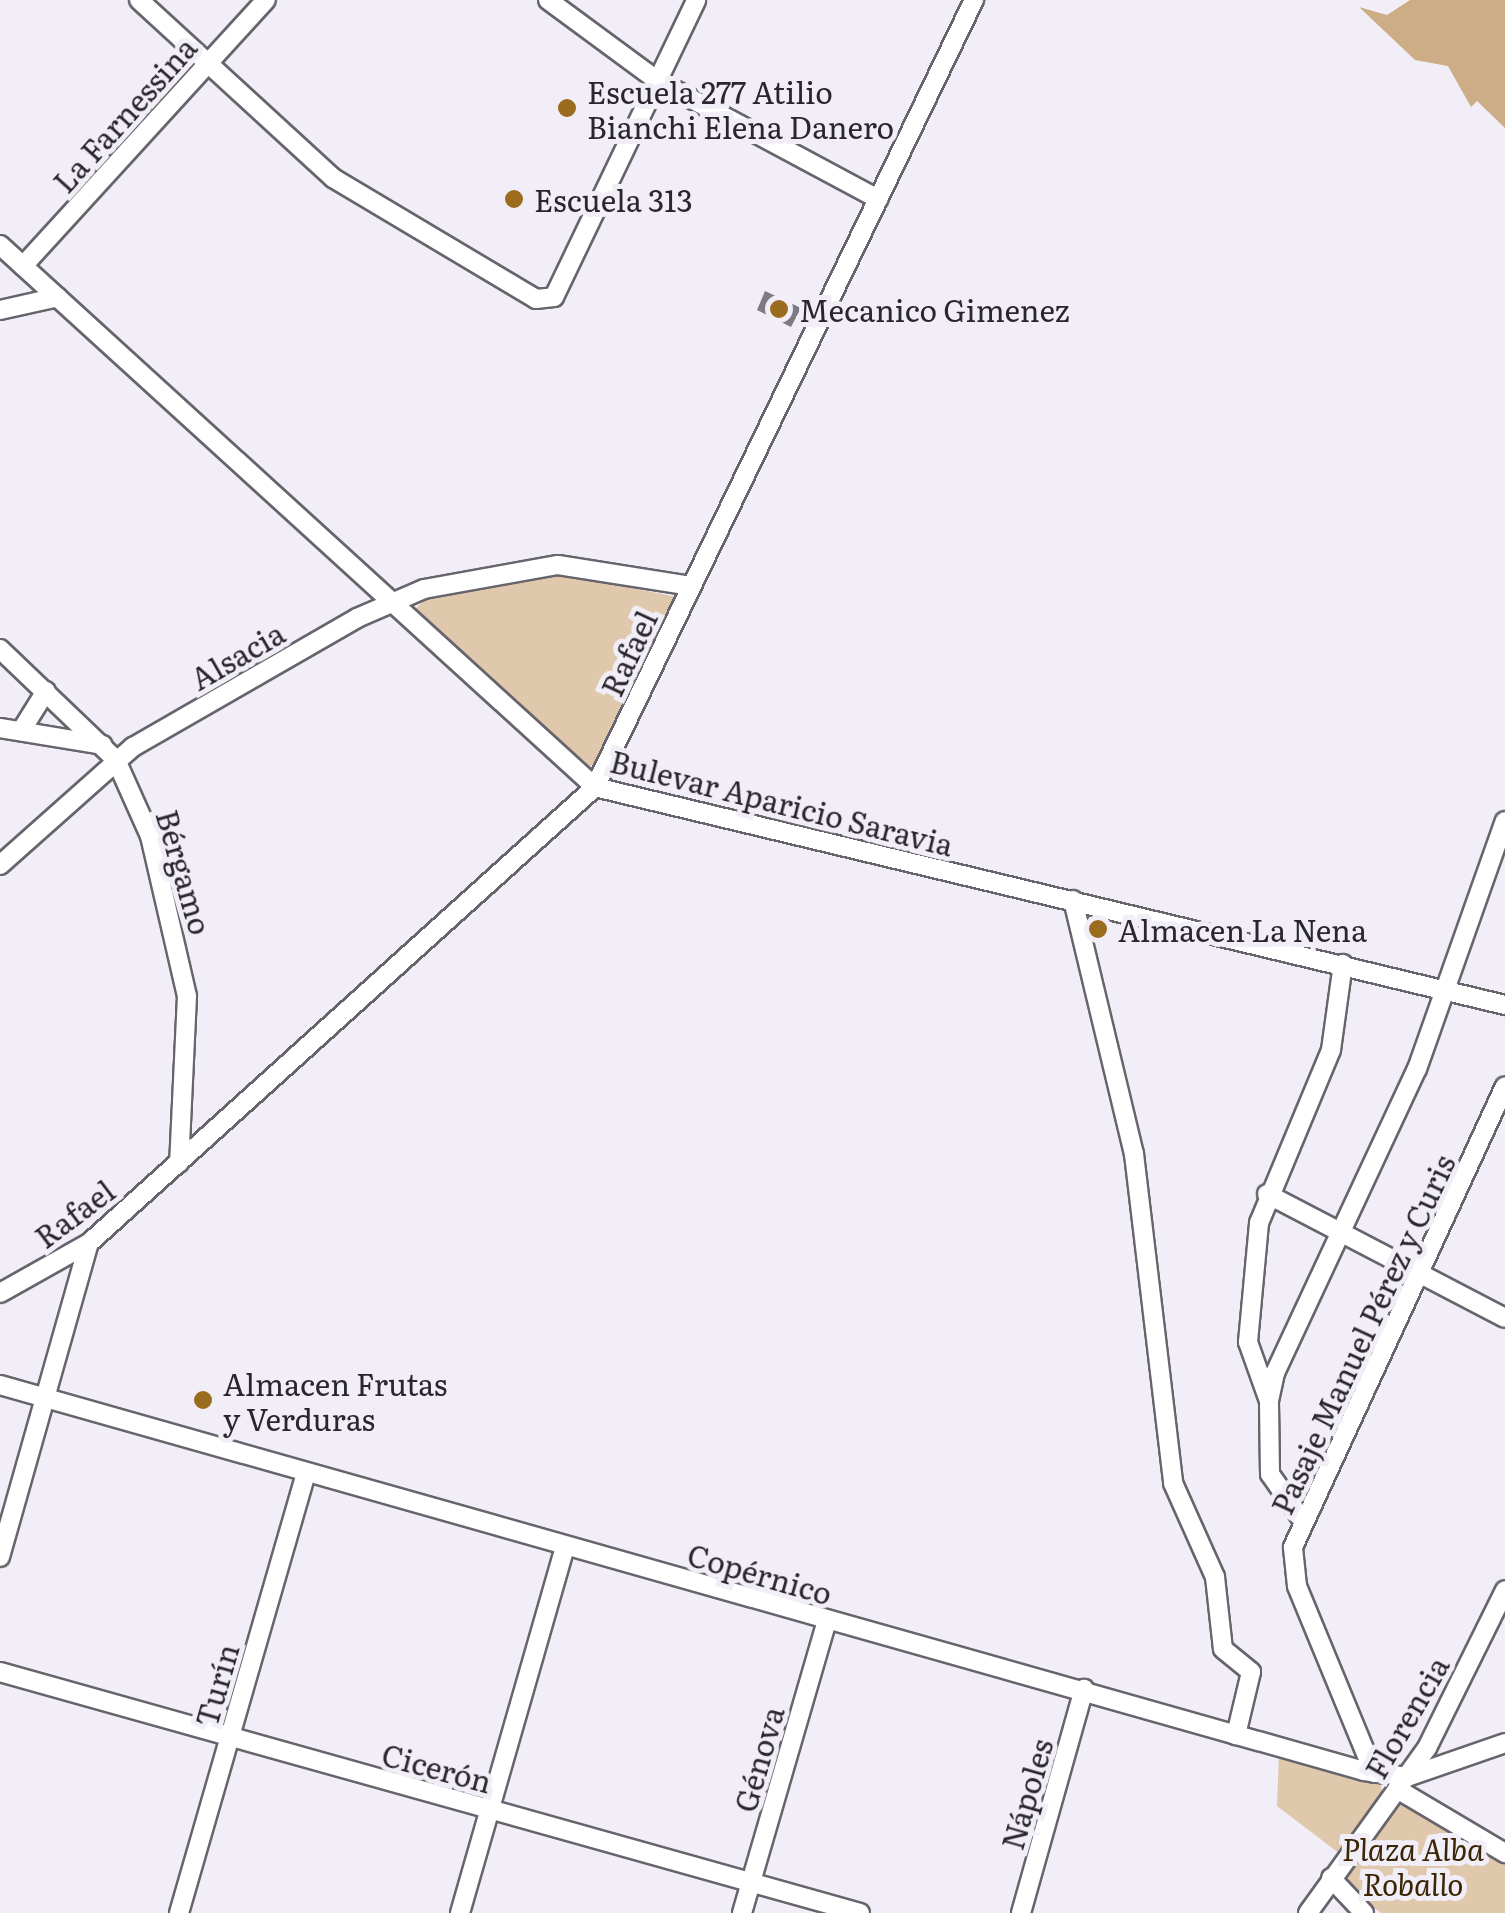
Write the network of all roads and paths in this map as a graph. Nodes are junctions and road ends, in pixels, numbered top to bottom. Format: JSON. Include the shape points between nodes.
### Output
{"nodes":[{"id":1,"x":138,"y":0,"type":"edge"},
{"id":2,"x":266,"y":0,"type":"edge"},
{"id":3,"x":548,"y":0,"type":"edge"},
{"id":4,"x":696,"y":0,"type":"edge"},
{"id":5,"x":974,"y":0,"type":"edge"},
{"id":6,"x":207,"y":64,"type":"junction"},
{"id":7,"x":658,"y":81,"type":"junction"},
{"id":8,"x":878,"y":199,"type":"junction"},
{"id":9,"x":0,"y":246,"type":"edge"},
{"id":10,"x":23,"y":266,"type":"junction"},
{"id":11,"x":58,"y":298,"type":"junction"},
{"id":12,"x":0,"y":310,"type":"edge"},
{"id":13,"x":690,"y":586,"type":"junction"},
{"id":14,"x":390,"y":603,"type":"junction"},
{"id":15,"x":0,"y":649,"type":"edge"},
{"id":16,"x":46,"y":691,"type":"junction"},
{"id":17,"x":0,"y":728,"type":"edge"},
{"id":18,"x":21,"y":732,"type":"junction"},
{"id":19,"x":103,"y":745,"type":"junction"},
{"id":20,"x":116,"y":760,"type":"junction"},
{"id":21,"x":595,"y":787,"type":"junction"},
{"id":22,"x":1505,"y":821,"type":"edge"},
{"id":23,"x":0,"y":865,"type":"edge"},
{"id":24,"x":1073,"y":900,"type":"junction"},
{"id":25,"x":1343,"y":964,"type":"junction"},
{"id":26,"x":1446,"y":988,"type":"junction"},
{"id":27,"x":1505,"y":1005,"type":"edge"},
{"id":28,"x":1505,"y":1086,"type":"edge"},
{"id":29,"x":179,"y":1163,"type":"junction"},
{"id":30,"x":1266,"y":1194,"type":"junction"},
{"id":31,"x":1342,"y":1233,"type":"junction"},
{"id":32,"x":89,"y":1243,"type":"junction"},
{"id":33,"x":1422,"y":1275,"type":"junction"},
{"id":34,"x":0,"y":1293,"type":"edge"},
{"id":35,"x":1505,"y":1318,"type":"edge"},
{"id":36,"x":0,"y":1386,"type":"edge"},
{"id":37,"x":46,"y":1398,"type":"junction"},
{"id":38,"x":1269,"y":1401,"type":"junction"},
{"id":39,"x":306,"y":1473,"type":"junction"},
{"id":40,"x":1303,"y":1521,"type":"junction"},
{"id":41,"x":565,"y":1547,"type":"junction"},
{"id":42,"x":0,"y":1557,"type":"edge"},
{"id":43,"x":1505,"y":1590,"type":"edge"},
{"id":44,"x":827,"y":1620,"type":"junction"},
{"id":45,"x":0,"y":1672,"type":"edge"},
{"id":46,"x":1084,"y":1690,"type":"junction"},
{"id":47,"x":1236,"y":1734,"type":"junction"},
{"id":48,"x":230,"y":1738,"type":"junction"},
{"id":49,"x":1505,"y":1743,"type":"edge"},
{"id":50,"x":1374,"y":1773,"type":"junction"},
{"id":51,"x":1402,"y":1783,"type":"junction"},
{"id":52,"x":491,"y":1810,"type":"junction"},
{"id":53,"x":1505,"y":1852,"type":"edge"},
{"id":54,"x":1332,"y":1878,"type":"junction"},
{"id":55,"x":752,"y":1882,"type":"junction"},
{"id":56,"x":179,"y":1913,"type":"edge"},
{"id":57,"x":460,"y":1913,"type":"edge"},
{"id":58,"x":742,"y":1913,"type":"edge"},
{"id":59,"x":860,"y":1913,"type":"edge"},
{"id":60,"x":1021,"y":1913,"type":"edge"},
{"id":61,"x":1308,"y":1913,"type":"edge"},
{"id":62,"x":1364,"y":1913,"type":"edge"}],
"edges":[{"from":1,"to":6,"type":"street"},
{"from":2,"to":6,"type":"street","name":"La Farnessina"},
{"from":3,"to":7,"type":"street"},
{"from":4,"to":7,"type":"street"},
{"from":5,"to":8,"type":"street","name":"Rafael"},
{"from":6,"to":7,"type":"street","via":[[334,178],[420,236],[536,300],[554,296]]},
{"from":6,"to":10,"type":"street","name":"La Farnessina"},
{"from":7,"to":8,"type":"street"},
{"from":8,"to":13,"type":"street","name":"Rafael"},
{"from":9,"to":10,"type":"street","name":"Bulevar Aparicio Saravia"},
{"from":10,"to":11,"type":"street","name":"Bulevar Aparicio Saravia"},
{"from":11,"to":12,"type":"street"},
{"from":11,"to":14,"type":"street","name":"Bulevar Aparicio Saravia"},
{"from":13,"to":14,"type":"street","name":"Alsacia","via":[[584,566],[515,567]]},
{"from":13,"to":21,"type":"street","name":"Rafael"},
{"from":14,"to":20,"type":"street","name":"Alsacia"},
{"from":14,"to":21,"type":"street","name":"Bulevar Aparicio Saravia"},
{"from":15,"to":16,"type":"street","name":"Bérgamo"},
{"from":16,"to":18,"type":"street"},
{"from":16,"to":19,"type":"street","name":"Bérgamo"},
{"from":17,"to":18,"type":"street"},
{"from":18,"to":19,"type":"street"},
{"from":19,"to":20,"type":"street","name":"Bérgamo"},
{"from":20,"to":23,"type":"street","name":"Alsacia"},
{"from":20,"to":29,"type":"street","name":"Bérgamo","via":[[154,848],[182,959],[190,1048]]},
{"from":21,"to":24,"type":"street","name":"Bulevar Aparicio Saravia"},
{"from":21,"to":29,"type":"street","name":"Rafael"},
{"from":22,"to":26,"type":"street"},
{"from":24,"to":25,"type":"street","name":"Bulevar Aparicio Saravia"},
{"from":24,"to":47,"type":"street","via":[[1134,1154],[1173,1484],[1215,1578],[1224,1649],[1252,1672]]},
{"from":25,"to":26,"type":"street","name":"Bulevar Aparicio Saravia"},
{"from":25,"to":30,"type":"street","via":[[1330,1050]]},
{"from":26,"to":27,"type":"street","name":"Bulevar Aparicio Saravia"},
{"from":26,"to":31,"type":"street"},
{"from":28,"to":33,"type":"street","name":"Pasaje Manuel Pérez y Curis"},
{"from":29,"to":32,"type":"street","name":"Rafael"},
{"from":30,"to":31,"type":"street"},
{"from":30,"to":38,"type":"street","via":[[1248,1342]]},
{"from":31,"to":33,"type":"street"},
{"from":31,"to":38,"type":"street"},
{"from":32,"to":34,"type":"street","name":"Rafael"},
{"from":32,"to":37,"type":"street"},
{"from":33,"to":35,"type":"street"},
{"from":33,"to":40,"type":"street","name":"Pasaje Manuel Pérez y Curis"},
{"from":36,"to":37,"type":"street","name":"Copérnico"},
{"from":37,"to":39,"type":"street","name":"Copérnico"},
{"from":37,"to":42,"type":"street"},
{"from":38,"to":40,"type":"street","via":[[1270,1474]]},
{"from":39,"to":41,"type":"street","name":"Copérnico"},
{"from":39,"to":48,"type":"street","name":"Turín"},
{"from":40,"to":50,"type":"street","name":"Pasaje Manuel Pérez y Curis","via":[[1292,1571]]},
{"from":41,"to":44,"type":"street","name":"Copérnico"},
{"from":41,"to":52,"type":"street"},
{"from":43,"to":51,"type":"street","name":"Florencia"},
{"from":44,"to":46,"type":"street","name":"Copérnico"},
{"from":44,"to":55,"type":"street","name":"Génova"},
{"from":45,"to":48,"type":"street","name":"Cicerón"},
{"from":46,"to":47,"type":"street","name":"Copérnico"},
{"from":46,"to":60,"type":"street","name":"Nápoles"},
{"from":47,"to":50,"type":"street","name":"Copérnico"},
{"from":48,"to":52,"type":"street","name":"Cicerón"},
{"from":48,"to":56,"type":"street","name":"Turín"},
{"from":49,"to":51,"type":"street","name":"Copérnico"},
{"from":50,"to":51,"type":"street","name":"Copérnico"},
{"from":51,"to":53,"type":"street"},
{"from":51,"to":54,"type":"street","name":"Florencia"},
{"from":52,"to":55,"type":"street","name":"Cicerón"},
{"from":52,"to":57,"type":"street"},
{"from":54,"to":61,"type":"street","name":"Florencia"},
{"from":54,"to":62,"type":"street"},
{"from":55,"to":58,"type":"street","name":"Génova"},
{"from":55,"to":59,"type":"street","name":"Cicerón"}]}
